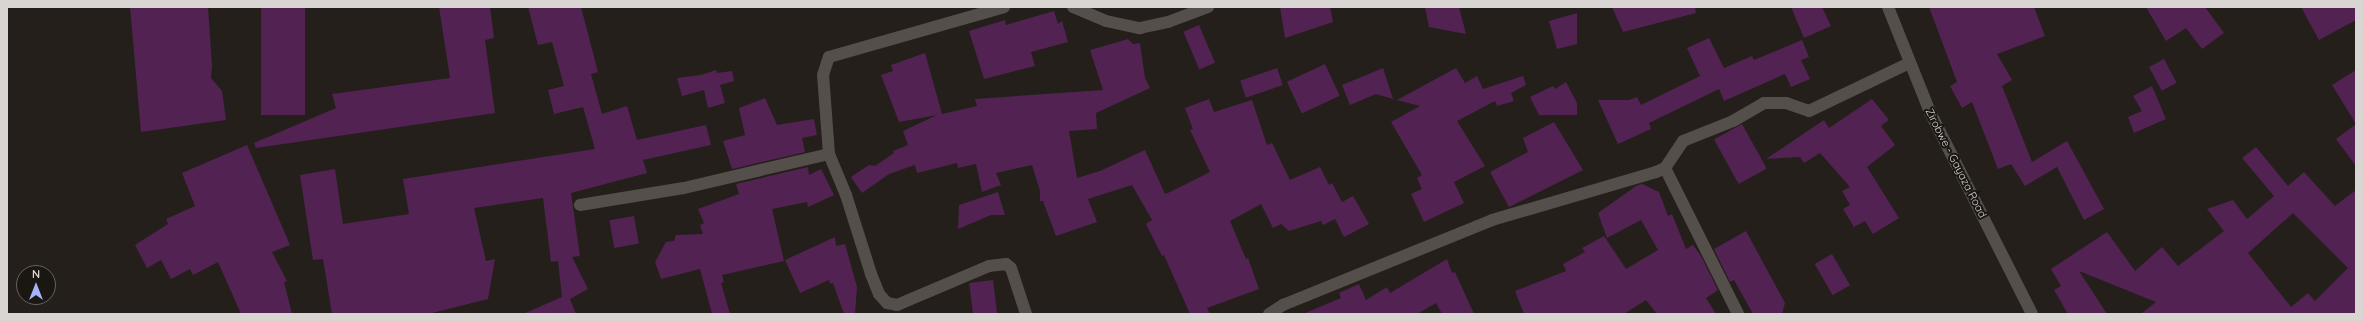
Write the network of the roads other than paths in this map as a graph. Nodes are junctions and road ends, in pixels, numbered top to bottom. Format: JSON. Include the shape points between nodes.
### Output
{"nodes":[{"id":1,"x":1004,"y":7,"type":"edge"},
{"id":2,"x":1073,"y":7,"type":"edge"},
{"id":3,"x":1208,"y":7,"type":"edge"},
{"id":4,"x":1888,"y":7,"type":"edge"},
{"id":5,"x":1909,"y":63,"type":"junction"},
{"id":6,"x":829,"y":154,"type":"junction"},
{"id":7,"x":1665,"y":168,"type":"junction"},
{"id":8,"x":580,"y":205,"type":"dead end"},
{"id":9,"x":1285,"y":309,"type":"edge"},
{"id":10,"x":1026,"y":314,"type":"edge"},
{"id":11,"x":1269,"y":314,"type":"edge"},
{"id":12,"x":1738,"y":314,"type":"edge"},
{"id":13,"x":2032,"y":314,"type":"edge"}],
"edges":[{"from":1,"to":6,"type":"street","via":[[829,57],[823,75]]},
{"from":2,"to":3,"type":"street","via":[[1106,21],[1140,28],[1168,22]]},
{"from":4,"to":5,"type":"street","name":"Zirobwe - Gayaza Road"},
{"from":5,"to":7,"type":"street","via":[[1809,111],[1786,103],[1764,103],[1733,121],[1683,141]]},
{"from":5,"to":13,"type":"street","name":"Zirobwe - Gayaza Road","via":[[1930,112]]},
{"from":6,"to":8,"type":"street","via":[[684,188]]},
{"from":6,"to":10,"type":"street","via":[[846,195],[871,274],[879,294],[887,304],[897,305],[989,266],[1006,264],[1011,268]]},
{"from":7,"to":9,"type":"street","via":[[1492,220]]},
{"from":7,"to":12,"type":"street"},
{"from":9,"to":11,"type":"street"}]}
